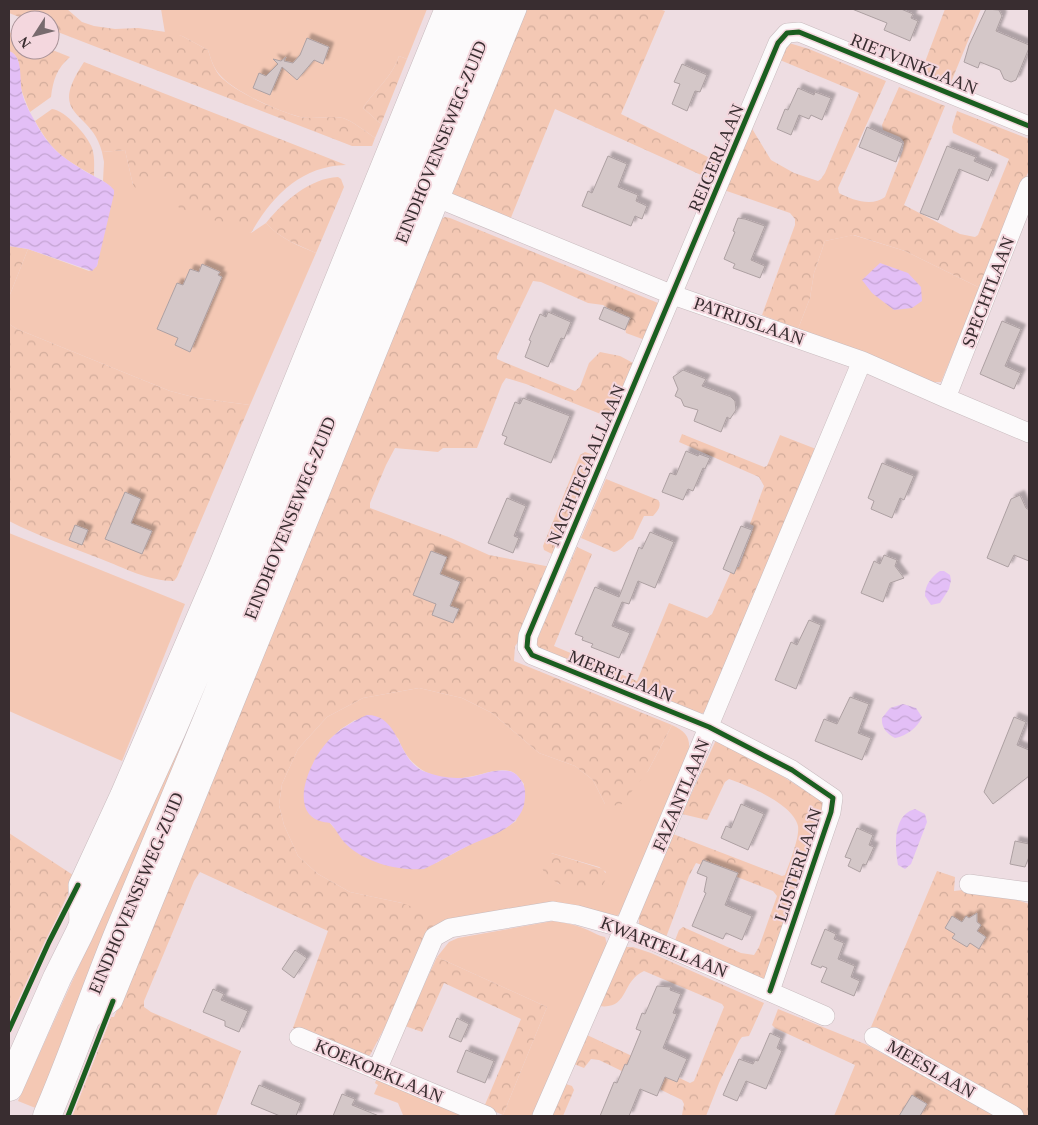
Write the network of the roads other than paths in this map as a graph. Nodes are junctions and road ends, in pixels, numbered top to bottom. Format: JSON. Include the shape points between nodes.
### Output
{"nodes":[{"id":1,"x":444,"y":9,"type":"edge"},
{"id":2,"x":467,"y":9,"type":"edge"},
{"id":3,"x":494,"y":9,"type":"edge"},
{"id":4,"x":517,"y":9,"type":"edge"},
{"id":5,"x":787,"y":33,"type":"joint"},
{"id":6,"x":1029,"y":126,"type":"edge"},
{"id":7,"x":1029,"y":186,"type":"edge"},
{"id":8,"x":440,"y":199,"type":"junction"},
{"id":9,"x":673,"y":295,"type":"junction"},
{"id":10,"x":862,"y":361,"type":"junction"},
{"id":11,"x":946,"y":398,"type":"junction"},
{"id":12,"x":1029,"y":432,"type":"edge"},
{"id":13,"x":527,"y":647,"type":"joint"},
{"id":14,"x":709,"y":727,"type":"junction"},
{"id":15,"x":969,"y":884,"type":"dead end"},
{"id":16,"x":1029,"y":892,"type":"edge"},
{"id":17,"x":624,"y":928,"type":"junction"},
{"id":18,"x":79,"y":934,"type":"junction"},
{"id":19,"x":770,"y":990,"type":"junction"},
{"id":20,"x":825,"y":1016,"type":"dead end"},
{"id":21,"x":82,"y":1026,"type":"junction"},
{"id":22,"x":299,"y":1037,"type":"dead end"},
{"id":23,"x":874,"y":1037,"type":"dead end"},
{"id":24,"x":378,"y":1070,"type":"junction"},
{"id":25,"x":9,"y":1087,"type":"edge"},
{"id":26,"x":47,"y":1116,"type":"edge"},
{"id":27,"x":487,"y":1116,"type":"edge"},
{"id":28,"x":542,"y":1116,"type":"edge"},
{"id":29,"x":1014,"y":1116,"type":"edge"}],
"edges":[{"from":1,"to":18,"type":"street","name":"EINDHOVENSEWEG-ZUID","via":[[218,566],[78,885]]},
{"from":2,"to":18,"type":"main road","name":"EINDHOVENSEWEG-ZUID","via":[[217,624]]},
{"from":3,"to":21,"type":"main road","name":"EINDHOVENSEWEG-ZUID"},
{"from":4,"to":8,"type":"street","name":"EINDHOVENSEWEG-ZUID"},
{"from":5,"to":6,"type":"street","name":"RIETVINKLAAN","via":[[799,32]]},
{"from":5,"to":9,"type":"street","name":"REIGERLAAN","via":[[778,43]]},
{"from":7,"to":11,"type":"street","name":"SPECHTLAAN"},
{"from":8,"to":9,"type":"street","name":"PATRIJSLAAN"},
{"from":8,"to":21,"type":"street","name":"EINDHOVENSEWEG-ZUID","via":[[113,1001]]},
{"from":9,"to":10,"type":"street","name":"PATRIJSLAAN"},
{"from":9,"to":13,"type":"street","name":"NACHTEGAALLAAN","via":[[528,636]]},
{"from":10,"to":11,"type":"street","name":"PATRIJSLAAN"},
{"from":10,"to":14,"type":"street","name":"FAZANTLAAN"},
{"from":11,"to":12,"type":"street","name":"PATRIJSLAAN"},
{"from":13,"to":14,"type":"street","name":"MERELLAAN","via":[[532,654]]},
{"from":14,"to":17,"type":"street","name":"FAZANTLAAN"},
{"from":14,"to":19,"type":"street","name":"LIJSTERLAAN","via":[[792,770],[833,798]]},
{"from":15,"to":16,"type":"street"},
{"from":17,"to":19,"type":"street","name":"KWARTELLAAN"},
{"from":17,"to":24,"type":"street","name":"KWARTELLAAN","via":[[552,911],[450,928],[434,937]]},
{"from":17,"to":28,"type":"street","name":"FAZANTLAAN"},
{"from":18,"to":25,"type":"main road","name":"EINDHOVENSEWEG-ZUID"},
{"from":19,"to":20,"type":"street","name":"KWARTELLAAN"},
{"from":21,"to":26,"type":"main road","name":"EINDHOVENSEWEG-ZUID"},
{"from":22,"to":24,"type":"street","name":"KOEKOEKLAAN"},
{"from":23,"to":29,"type":"street","name":"MEESLAAN"},
{"from":24,"to":27,"type":"street","name":"KOEKOEKLAAN"}]}
